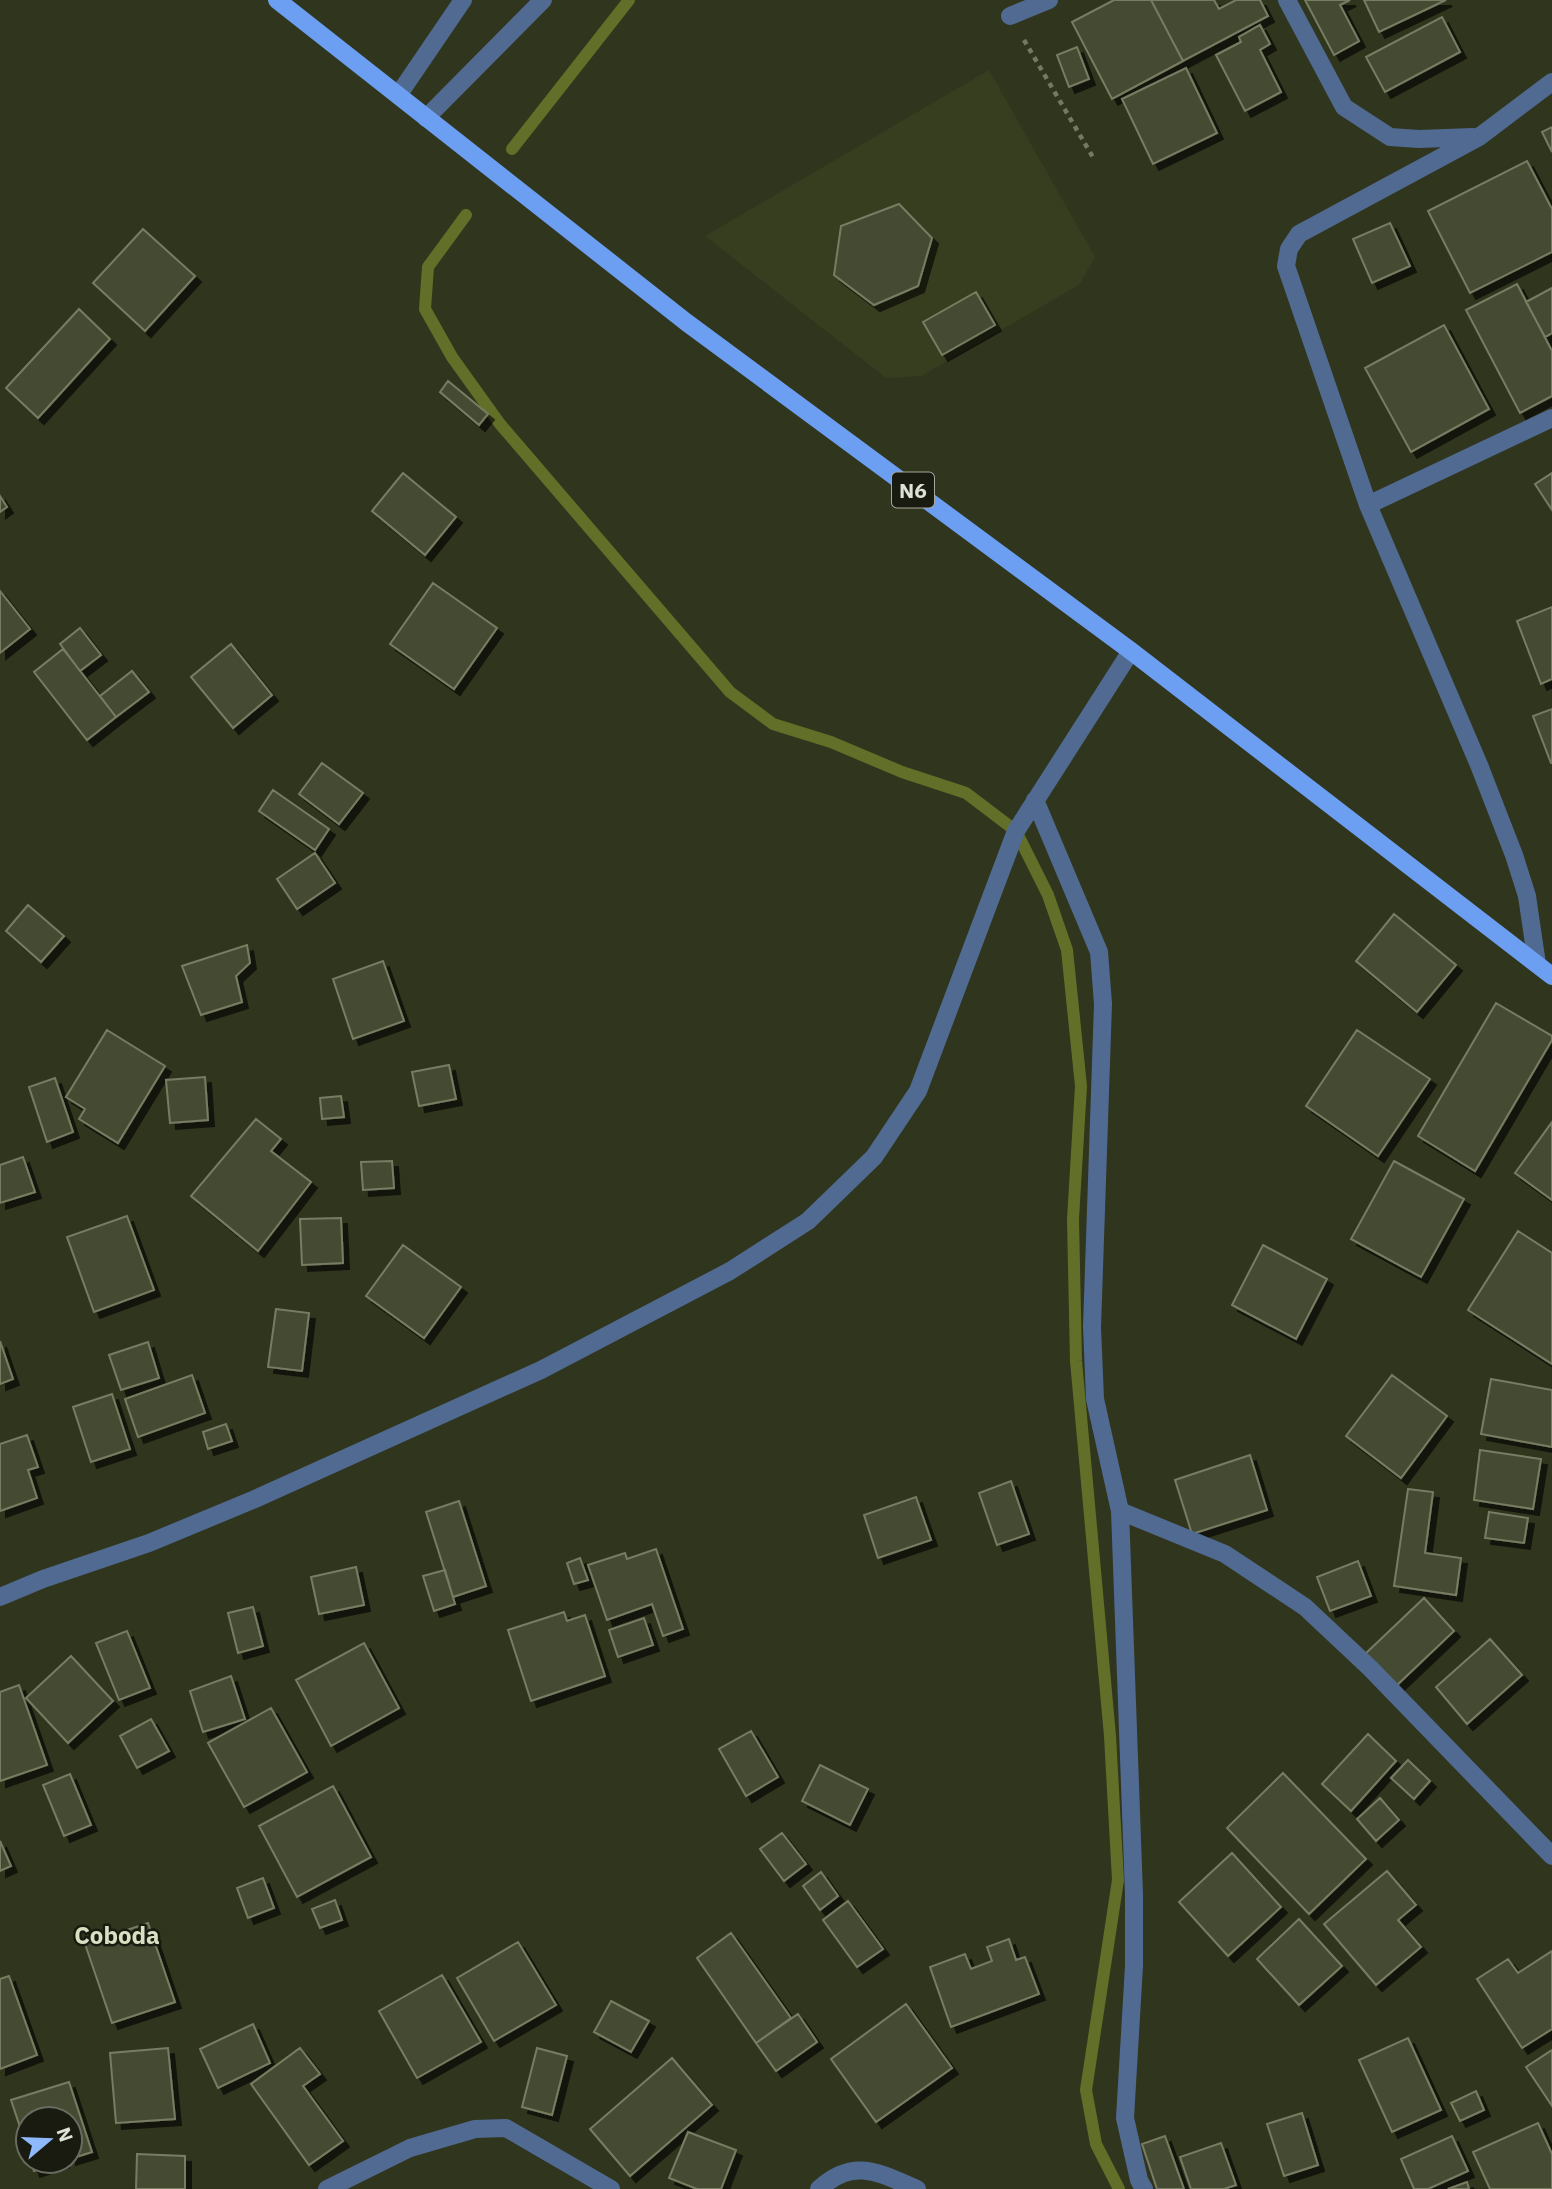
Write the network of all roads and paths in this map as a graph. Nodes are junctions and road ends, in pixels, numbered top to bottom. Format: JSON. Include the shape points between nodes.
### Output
{"nodes":[{"id":1,"x":277,"y":0,"type":"edge"},
{"id":2,"x":464,"y":0,"type":"edge"},
{"id":3,"x":542,"y":0,"type":"edge"},
{"id":4,"x":1049,"y":0,"type":"edge"},
{"id":5,"x":1287,"y":0,"type":"edge"},
{"id":6,"x":1010,"y":16,"type":"joint"},
{"id":7,"x":1552,"y":82,"type":"edge"},
{"id":8,"x":399,"y":94,"type":"junction"},
{"id":9,"x":426,"y":118,"type":"junction"},
{"id":10,"x":1479,"y":136,"type":"junction"},
{"id":11,"x":1094,"y":159,"type":"dead end"},
{"id":12,"x":1552,"y":418,"type":"edge"},
{"id":13,"x":1368,"y":505,"type":"junction"},
{"id":14,"x":1130,"y":651,"type":"junction"},
{"id":15,"x":1035,"y":800,"type":"junction"},
{"id":16,"x":1537,"y":964,"type":"junction"},
{"id":17,"x":1552,"y":976,"type":"edge"},
{"id":18,"x":1120,"y":1511,"type":"junction"},
{"id":19,"x":0,"y":1597,"type":"edge"},
{"id":20,"x":1552,"y":1856,"type":"edge"},
{"id":21,"x":327,"y":2189,"type":"edge"},
{"id":22,"x":611,"y":2189,"type":"edge"},
{"id":23,"x":819,"y":2189,"type":"edge"},
{"id":24,"x":917,"y":2189,"type":"edge"},
{"id":25,"x":1144,"y":2189,"type":"edge"}],
"edges":[{"from":1,"to":8,"type":"main road","number":"N6"},
{"from":2,"to":8,"type":"street"},
{"from":3,"to":9,"type":"street"},
{"from":4,"to":6,"type":"street"},
{"from":5,"to":10,"type":"street","via":[[1344,107],[1390,137]]},
{"from":6,"to":11,"type":"path"},
{"from":7,"to":10,"type":"street"},
{"from":8,"to":9,"type":"main road","number":"N6"},
{"from":9,"to":14,"type":"main road","number":"N6","via":[[686,322]]},
{"from":10,"to":13,"type":"street","via":[[1299,234],[1289,249],[1286,266]]},
{"from":12,"to":13,"type":"street"},
{"from":13,"to":16,"type":"street","via":[[1514,855],[1527,896]]},
{"from":14,"to":15,"type":"street"},
{"from":14,"to":16,"type":"main road","number":"N6"},
{"from":15,"to":18,"type":"street","via":[[1099,952],[1102,1004],[1093,1350],[1095,1399]]},
{"from":15,"to":19,"type":"street","via":[[1016,831],[918,1091],[874,1157],[808,1221],[730,1271],[541,1370],[255,1499]]},
{"from":16,"to":17,"type":"main road","number":"N6"},
{"from":18,"to":20,"type":"street","via":[[1224,1554],[1305,1607]]},
{"from":18,"to":25,"type":"street","via":[[1134,1894],[1125,2118]]},
{"from":21,"to":22,"type":"street","via":[[411,2148],[475,2129],[506,2129]]},
{"from":23,"to":24,"type":"street","via":[[849,2171],[873,2171]]}]}
